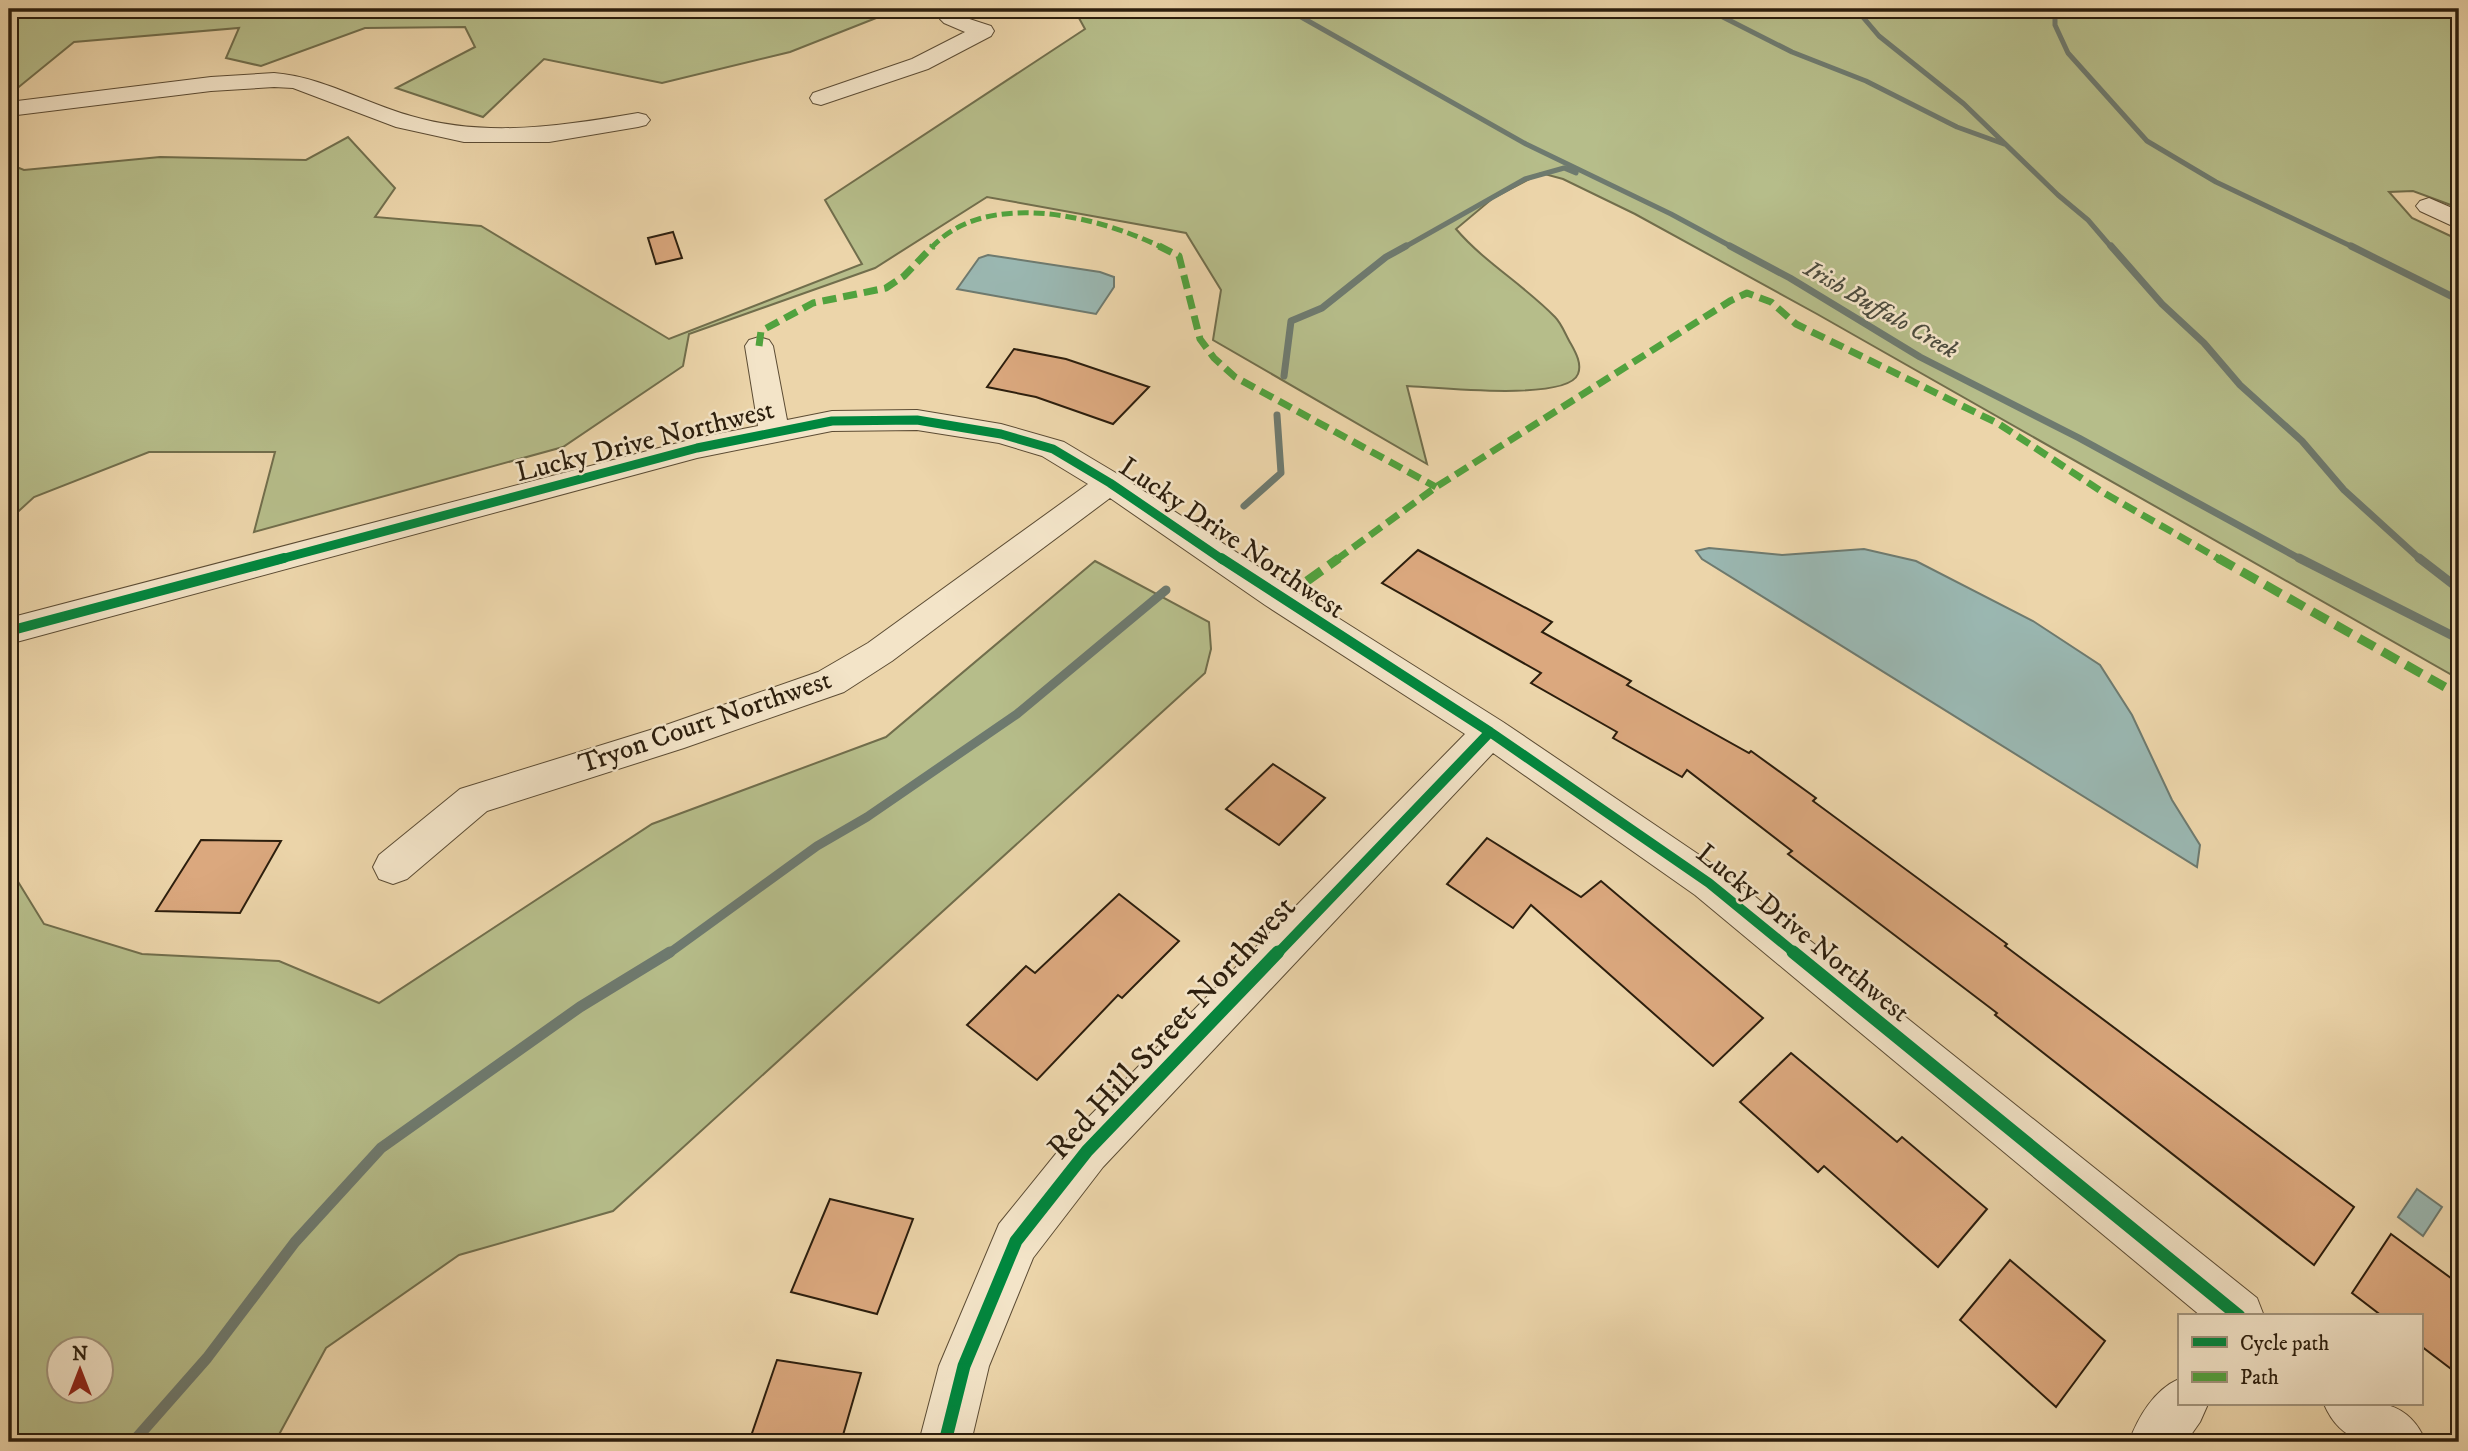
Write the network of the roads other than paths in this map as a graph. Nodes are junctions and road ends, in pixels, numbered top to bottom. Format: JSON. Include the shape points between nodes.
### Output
{"nodes":[{"id":1,"x":951,"y":19,"type":"dead end"},
{"id":2,"x":821,"y":98,"type":"dead end"},
{"id":3,"x":9,"y":109,"type":"edge"},
{"id":4,"x":638,"y":120,"type":"dead end"},
{"id":5,"x":2429,"y":206,"type":"dead end"},
{"id":6,"x":2459,"y":221,"type":"edge"},
{"id":7,"x":759,"y":345,"type":"dead end"},
{"id":8,"x":774,"y":431,"type":"junction"},
{"id":9,"x":1110,"y":484,"type":"junction"},
{"id":10,"x":9,"y":631,"type":"edge"},
{"id":11,"x":1490,"y":732,"type":"junction"},
{"id":12,"x":393,"y":867,"type":"dead end"},
{"id":13,"x":2237,"y":1314,"type":"edge"},
{"id":14,"x":2181,"y":1406,"type":"edge"},
{"id":15,"x":2353,"y":1406,"type":"edge"},
{"id":16,"x":945,"y":1442,"type":"edge"},
{"id":17,"x":2155,"y":1442,"type":"edge"},
{"id":18,"x":2400,"y":1442,"type":"edge"}],
"edges":[{"from":1,"to":2,"type":"street","via":[[983,31],[920,64]]},
{"from":3,"to":4,"type":"street","via":[[274,80],[297,82],[404,122],[464,135],[549,135]]},
{"from":5,"to":6,"type":"street"},
{"from":7,"to":8,"type":"street"},
{"from":8,"to":9,"type":"street","name":"Lucky Drive Northwest","via":[[832,421],[917,420],[1000,434],[1052,449]]},
{"from":8,"to":10,"type":"street","name":"Lucky Drive Northwest","via":[[683,451]]},
{"from":9,"to":11,"type":"street","name":"Lucky Drive Northwest"},
{"from":9,"to":12,"type":"street","name":"Tryon Court Northwest","via":[[880,652],[831,682],[474,800]]},
{"from":11,"to":13,"type":"street","name":"Lucky Drive Northwest","via":[[1709,883]]},
{"from":11,"to":16,"type":"street","name":"Red Hill Street Northwest","via":[[1087,1151],[1016,1241],[964,1366]]},
{"from":14,"to":17,"type":"street"},
{"from":15,"to":18,"type":"street"}]}
